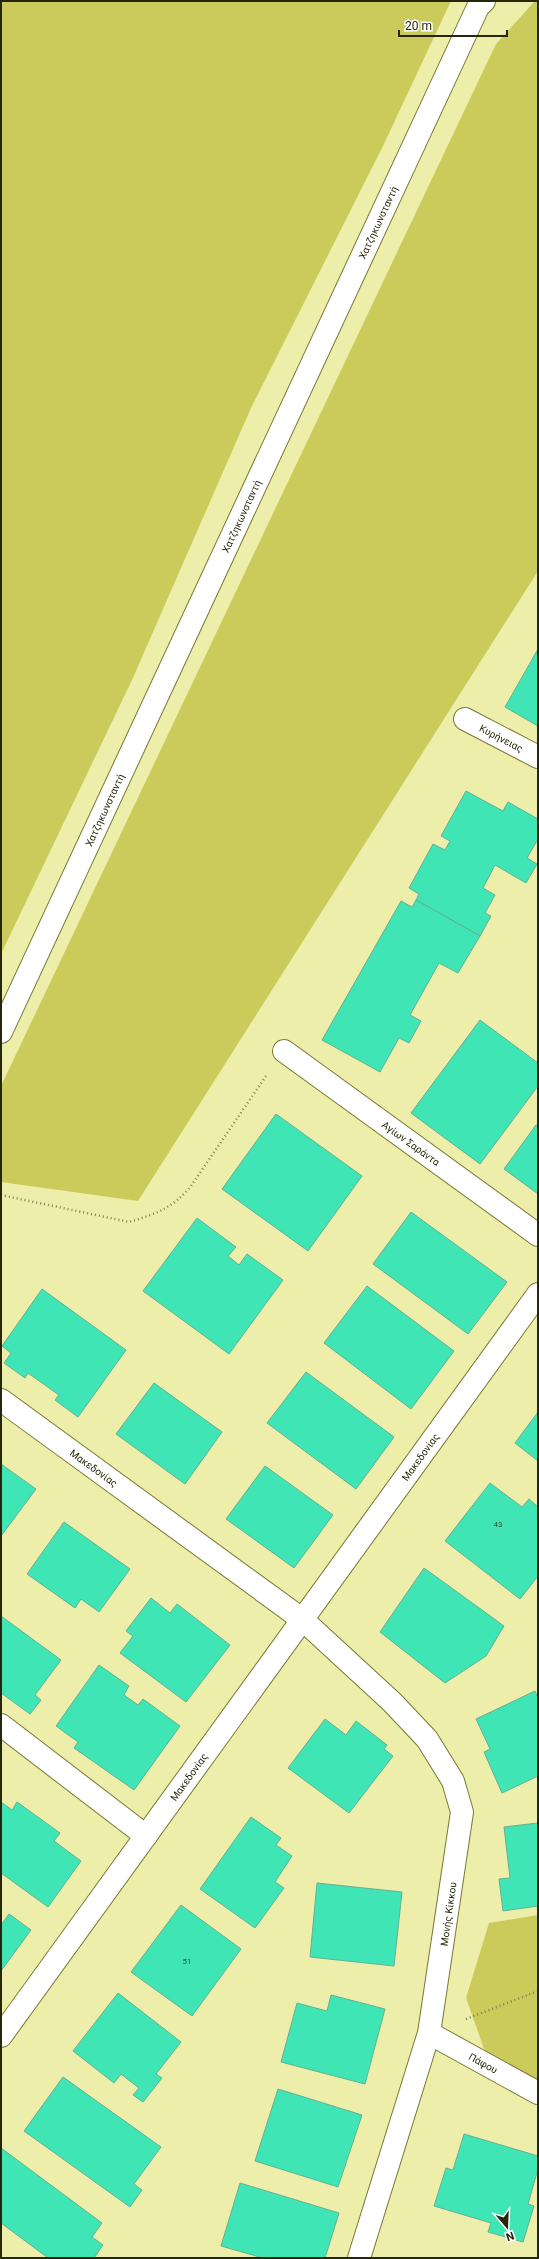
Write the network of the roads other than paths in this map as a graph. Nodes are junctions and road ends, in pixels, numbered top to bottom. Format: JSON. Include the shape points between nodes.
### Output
{"nodes":[{"id":1,"x":484,"y":1,"type":"edge"},
{"id":2,"x":465,"y":719,"type":"dead end"},
{"id":3,"x":538,"y":757,"type":"edge"},
{"id":4,"x":1,"y":1032,"type":"edge"},
{"id":5,"x":284,"y":1051,"type":"road end"},
{"id":6,"x":538,"y":1236,"type":"edge"},
{"id":7,"x":538,"y":1294,"type":"edge"},
{"id":8,"x":1,"y":1400,"type":"edge"},
{"id":9,"x":303,"y":1620,"type":"junction"},
{"id":10,"x":1,"y":1725,"type":"edge"},
{"id":11,"x":146,"y":1836,"type":"junction"},
{"id":12,"x":429,"y":2033,"type":"junction"},
{"id":13,"x":1,"y":2036,"type":"edge"},
{"id":14,"x":538,"y":2092,"type":"edge"},
{"id":15,"x":359,"y":2258,"type":"edge"}],
"edges":[{"from":1,"to":4,"type":"street","name":"Χατζηκωνσταντή","via":[[474,15]]},
{"from":2,"to":3,"type":"street","name":"Κυρήνειας"},
{"from":5,"to":6,"type":"street","name":"Αγίων Σαράντα"},
{"from":7,"to":9,"type":"street","name":"Μακεδονίας"},
{"from":8,"to":9,"type":"street","name":"Μακεδονίας"},
{"from":9,"to":11,"type":"street","name":"Μακεδονίας"},
{"from":9,"to":12,"type":"street","name":"Μονής Κίκκου","via":[[392,1702],[428,1740],[453,1781],[462,1812]]},
{"from":10,"to":11,"type":"street"},
{"from":11,"to":13,"type":"street","name":"Μακεδονίας"},
{"from":12,"to":14,"type":"street","name":"Πάφου"},
{"from":12,"to":15,"type":"street","name":"Μονής Κίκκου"}]}
